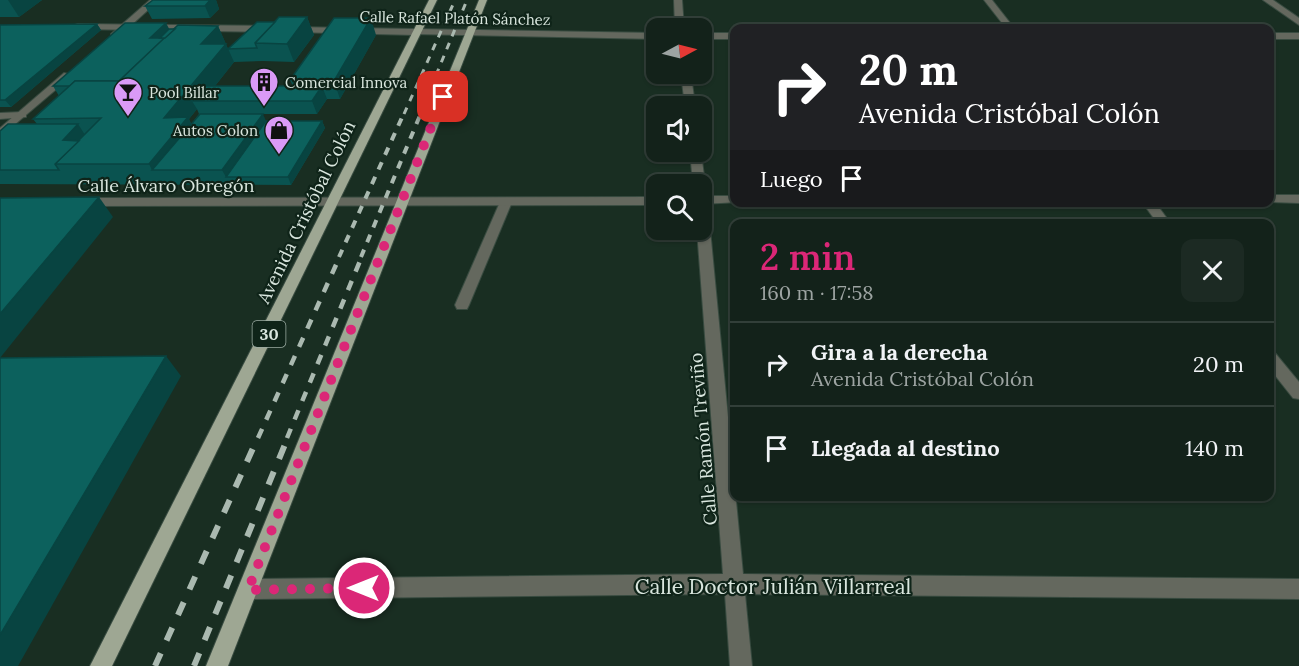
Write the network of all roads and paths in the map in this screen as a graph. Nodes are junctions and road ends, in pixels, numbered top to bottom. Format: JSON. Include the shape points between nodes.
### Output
{"nodes":[{"id":1,"x":155,"y":0,"type":"edge"},
{"id":2,"x":433,"y":0,"type":"edge"},
{"id":3,"x":483,"y":0,"type":"edge"},
{"id":4,"x":678,"y":0,"type":"edge"},
{"id":5,"x":988,"y":0,"type":"edge"},
{"id":6,"x":1267,"y":0,"type":"edge"},
{"id":7,"x":679,"y":18,"type":"edge"},
{"id":8,"x":1299,"y":22,"type":"edge"},
{"id":9,"x":1007,"y":24,"type":"edge"},
{"id":10,"x":68,"y":27,"type":"edge"},
{"id":11,"x":124,"y":27,"type":"junction"},
{"id":12,"x":276,"y":30,"type":"edge"},
{"id":13,"x":287,"y":30,"type":"edge"},
{"id":14,"x":415,"y":32,"type":"junction"},
{"id":15,"x":469,"y":33,"type":"junction"},
{"id":16,"x":646,"y":36,"type":"edge"},
{"id":17,"x":712,"y":36,"type":"edge"},
{"id":18,"x":730,"y":36,"type":"edge"},
{"id":19,"x":1274,"y":36,"type":"edge"},
{"id":20,"x":1299,"y":36,"type":"edge"},
{"id":21,"x":107,"y":42,"type":"edge"},
{"id":22,"x":73,"y":71,"type":"edge"},
{"id":23,"x":22,"y":115,"type":"junction"},
{"id":24,"x":0,"y":116,"type":"edge"},
{"id":25,"x":0,"y":134,"type":"edge"},
{"id":26,"x":1274,"y":199,"type":"edge"},
{"id":27,"x":1299,"y":199,"type":"edge"},
{"id":28,"x":712,"y":200,"type":"edge"},
{"id":29,"x":730,"y":200,"type":"edge"},
{"id":30,"x":646,"y":201,"type":"edge"},
{"id":31,"x":71,"y":202,"type":"edge"},
{"id":32,"x":506,"y":202,"type":"junction"},
{"id":33,"x":332,"y":203,"type":"junction"},
{"id":34,"x":400,"y":203,"type":"junction"},
{"id":35,"x":1152,"y":207,"type":"edge"},
{"id":36,"x":1161,"y":219,"type":"edge"},
{"id":37,"x":705,"y":240,"type":"edge"},
{"id":38,"x":462,"y":305,"type":"dead end"},
{"id":39,"x":1274,"y":362,"type":"edge"},
{"id":40,"x":1299,"y":393,"type":"edge"},
{"id":41,"x":736,"y":585,"type":"junction"},
{"id":42,"x":1299,"y":589,"type":"edge"},
{"id":43,"x":248,"y":590,"type":"junction"},
{"id":44,"x":101,"y":666,"type":"edge"},
{"id":45,"x":218,"y":666,"type":"edge"},
{"id":46,"x":741,"y":666,"type":"edge"}],
"edges":[{"from":1,"to":11,"type":"street"},
{"from":2,"to":14,"type":"main road","name":"Avenida Cristóbal Colón","number":"30"},
{"from":3,"to":15,"type":"main road"},
{"from":4,"to":7,"type":"street"},
{"from":5,"to":9,"type":"street"},
{"from":6,"to":8,"type":"street"},
{"from":10,"to":11,"type":"street"},
{"from":11,"to":12,"type":"street"},
{"from":11,"to":21,"type":"street"},
{"from":13,"to":14,"type":"street","name":"Calle Rafael Platón Sánchez"},
{"from":14,"to":15,"type":"street","name":"Calle Rafael Platón Sánchez"},
{"from":14,"to":33,"type":"main road","name":"Avenida Cristóbal Colón","number":"30"},
{"from":15,"to":16,"type":"street","name":"Calle Rafael Platón Sánchez"},
{"from":15,"to":34,"type":"main road"},
{"from":17,"to":18,"type":"street"},
{"from":19,"to":20,"type":"street"},
{"from":22,"to":23,"type":"street"},
{"from":23,"to":24,"type":"street"},
{"from":23,"to":25,"type":"street"},
{"from":26,"to":27,"type":"street"},
{"from":28,"to":29,"type":"street"},
{"from":30,"to":32,"type":"street"},
{"from":31,"to":33,"type":"street","name":"Calle Álvaro Obregón"},
{"from":32,"to":34,"type":"street"},
{"from":32,"to":38,"type":"street"},
{"from":33,"to":34,"type":"street","name":"Calle Álvaro Obregón"},
{"from":33,"to":44,"type":"main road","name":"Avenida Cristóbal Colón","number":"30"},
{"from":34,"to":43,"type":"main road"},
{"from":35,"to":36,"type":"street"},
{"from":37,"to":41,"type":"street","name":"Calle Ramón Treviño"},
{"from":39,"to":40,"type":"street"},
{"from":41,"to":42,"type":"street","name":"Calle Doctor Julián Villarreal"},
{"from":41,"to":43,"type":"street","name":"Calle Doctor Julián Villarreal"},
{"from":41,"to":46,"type":"street","name":"Calle Ramón Treviño"},
{"from":43,"to":45,"type":"main road"}]}
